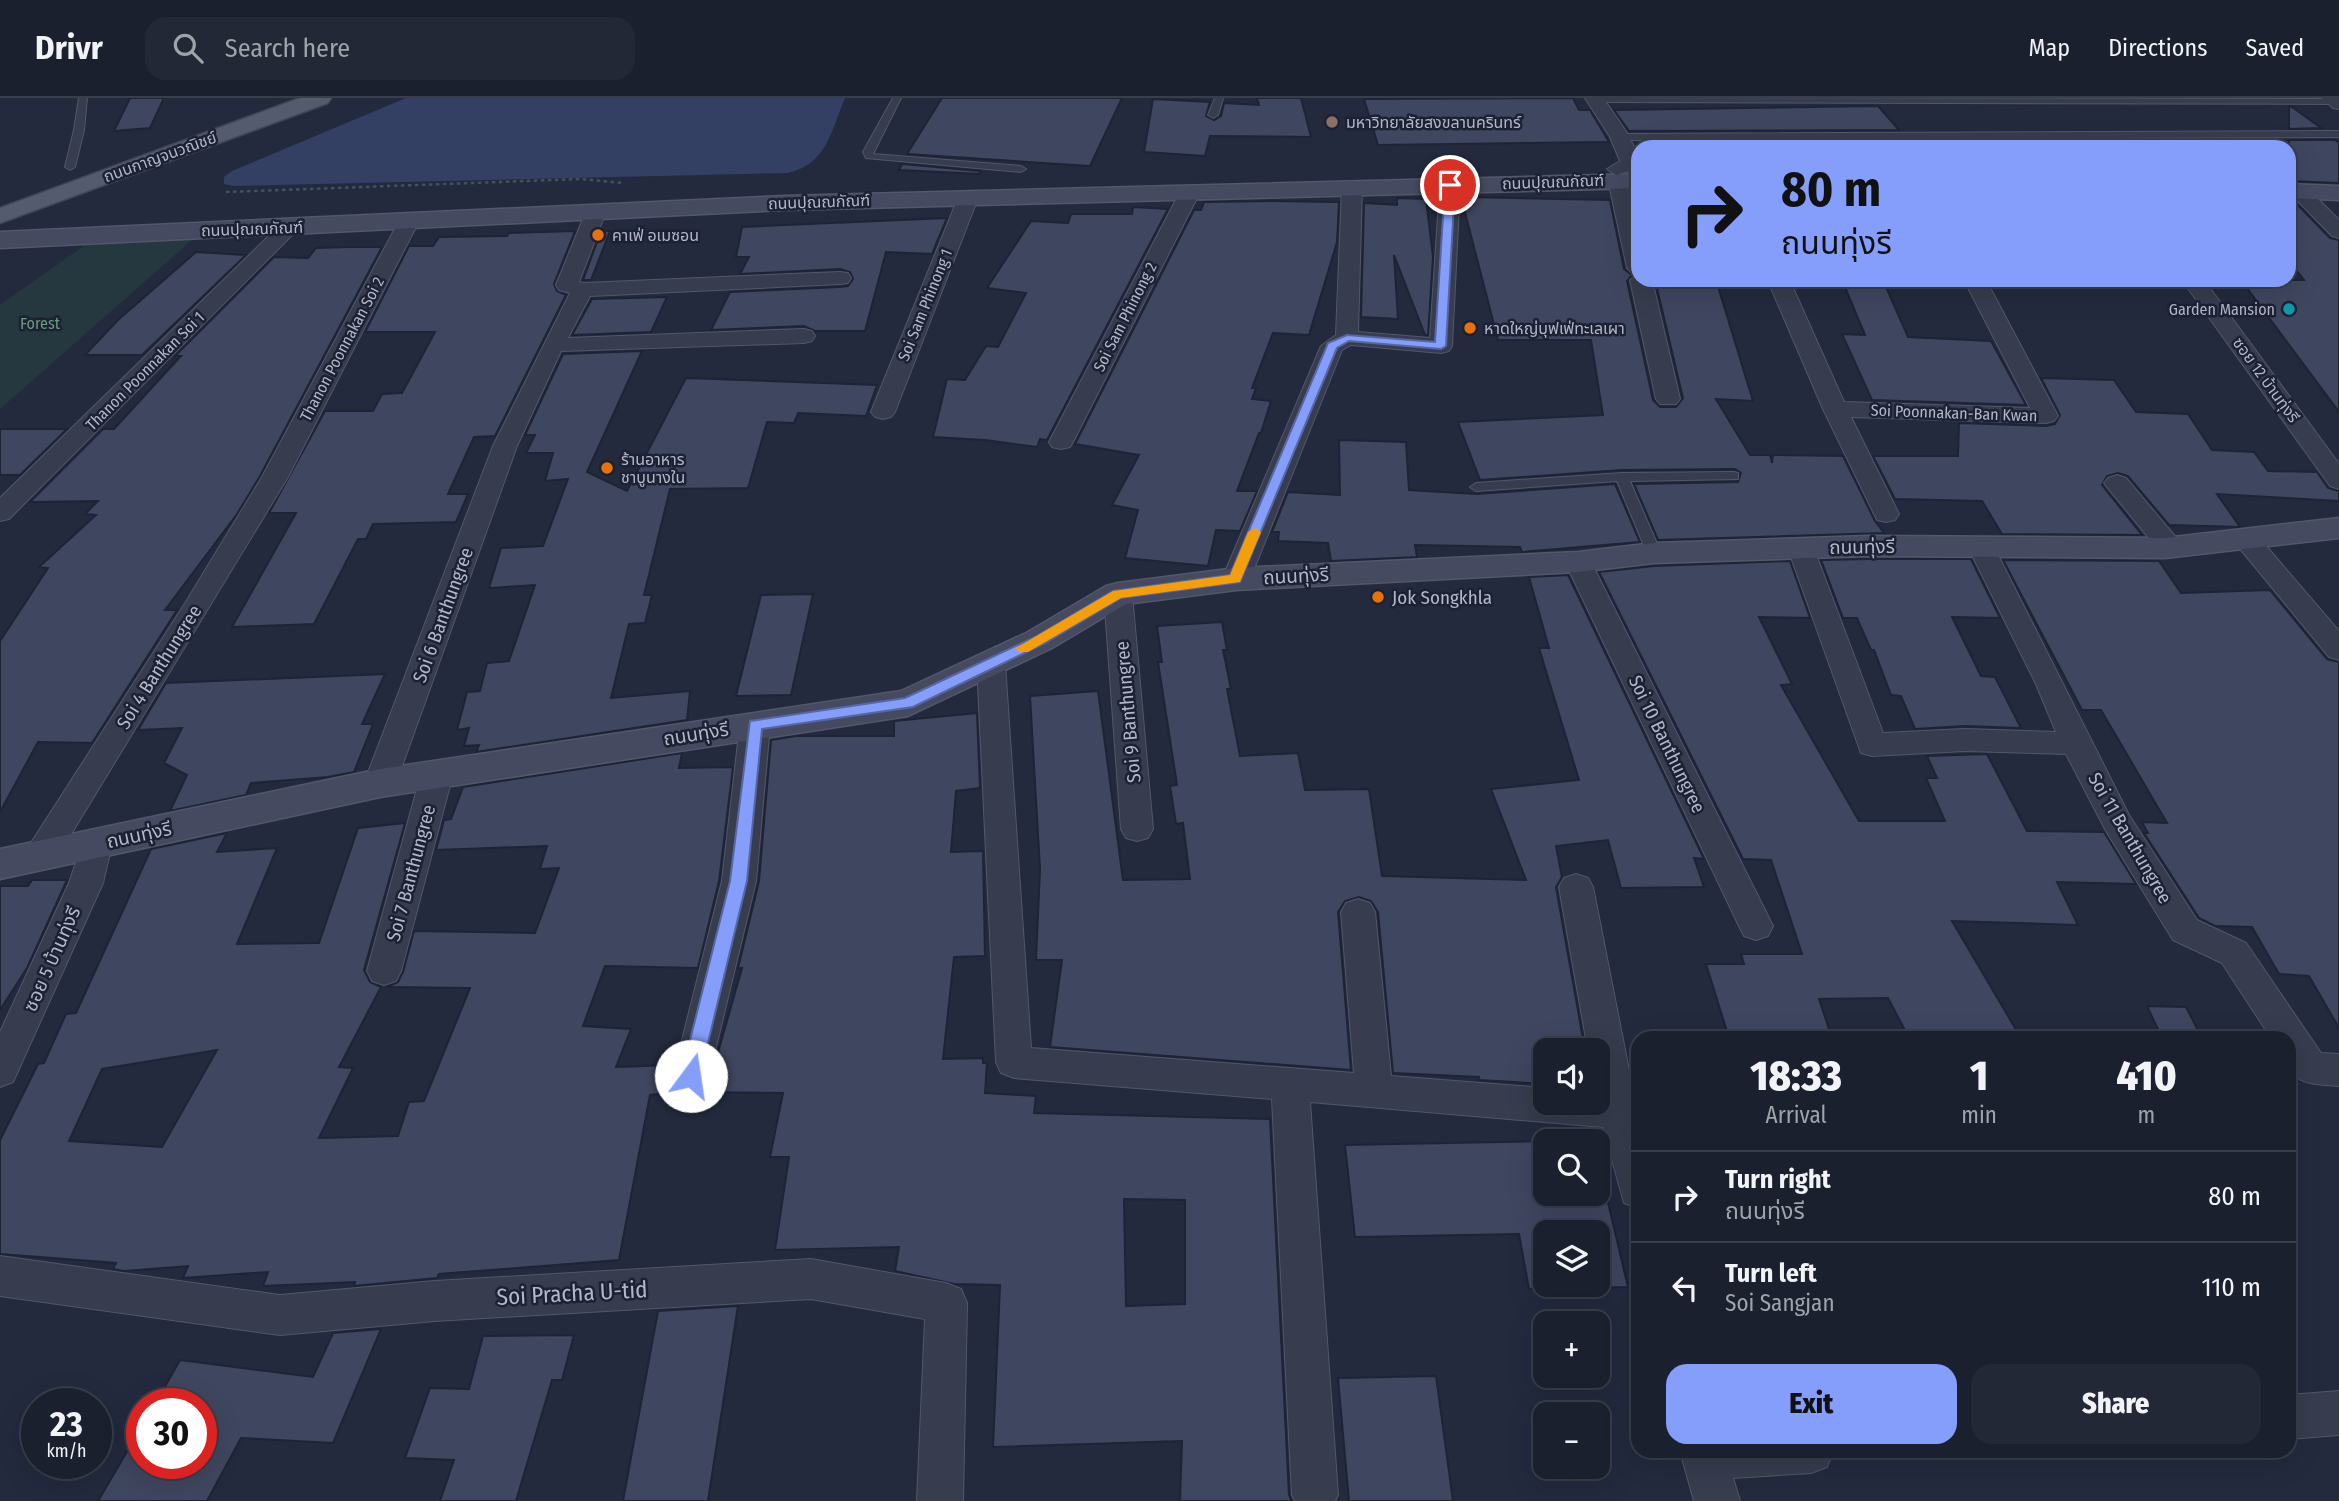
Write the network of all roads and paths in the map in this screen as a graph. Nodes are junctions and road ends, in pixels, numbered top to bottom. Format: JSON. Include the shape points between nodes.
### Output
{"nodes":[{"id":1,"x":83,"y":98,"type":"edge"},
{"id":2,"x":264,"y":98,"type":"edge"},
{"id":3,"x":320,"y":98,"type":"edge"},
{"id":4,"x":897,"y":98,"type":"edge"},
{"id":5,"x":1219,"y":98,"type":"edge"},
{"id":6,"x":1595,"y":99,"type":"edge"},
{"id":7,"x":2335,"y":102,"type":"edge"},
{"id":8,"x":1213,"y":115,"type":"dead end"},
{"id":9,"x":2339,"y":134,"type":"edge"},
{"id":10,"x":1619,"y":137,"type":"junction"},
{"id":11,"x":70,"y":167,"type":"junction"},
{"id":12,"x":1021,"y":169,"type":"dead end"},
{"id":13,"x":1628,"y":175,"type":"edge"},
{"id":14,"x":2339,"y":180,"type":"edge"},
{"id":15,"x":627,"y":183,"type":"dead end"},
{"id":16,"x":1450,"y":185,"type":"junction"},
{"id":17,"x":2296,"y":186,"type":"edge"},
{"id":18,"x":1352,"y":187,"type":"junction"},
{"id":19,"x":2296,"y":187,"type":"edge"},
{"id":20,"x":2296,"y":191,"type":"edge"},
{"id":21,"x":0,"y":192,"type":"edge"},
{"id":22,"x":226,"y":192,"type":"dead end"},
{"id":23,"x":1190,"y":192,"type":"junction"},
{"id":24,"x":2339,"y":192,"type":"edge"},
{"id":25,"x":968,"y":198,"type":"junction"},
{"id":26,"x":1631,"y":203,"type":"edge"},
{"id":27,"x":412,"y":214,"type":"junction"},
{"id":28,"x":595,"y":214,"type":"junction"},
{"id":29,"x":0,"y":217,"type":"edge"},
{"id":30,"x":289,"y":227,"type":"junction"},
{"id":31,"x":2339,"y":232,"type":"edge"},
{"id":32,"x":0,"y":240,"type":"edge"},
{"id":33,"x":840,"y":278,"type":"dead end"},
{"id":34,"x":1643,"y":287,"type":"edge"},
{"id":35,"x":1782,"y":287,"type":"edge"},
{"id":36,"x":1979,"y":287,"type":"edge"},
{"id":37,"x":2198,"y":287,"type":"edge"},
{"id":38,"x":582,"y":290,"type":"junction"},
{"id":39,"x":804,"y":336,"type":"dead end"},
{"id":40,"x":1347,"y":338,"type":"junction"},
{"id":41,"x":552,"y":345,"type":"junction"},
{"id":42,"x":1668,"y":399,"type":"dead end"},
{"id":43,"x":1835,"y":409,"type":"junction"},
{"id":44,"x":883,"y":411,"type":"dead end"},
{"id":45,"x":1061,"y":442,"type":"dead end"},
{"id":46,"x":1734,"y":475,"type":"dead end"},
{"id":47,"x":275,"y":477,"type":"joint"},
{"id":48,"x":1622,"y":477,"type":"junction"},
{"id":49,"x":2339,"y":481,"type":"edge"},
{"id":50,"x":2117,"y":482,"type":"dead end"},
{"id":51,"x":1476,"y":487,"type":"dead end"},
{"id":52,"x":0,"y":513,"type":"edge"},
{"id":53,"x":1886,"y":514,"type":"dead end"},
{"id":54,"x":2339,"y":528,"type":"edge"},
{"id":55,"x":2246,"y":540,"type":"junction"},
{"id":56,"x":1981,"y":547,"type":"junction"},
{"id":57,"x":2170,"y":547,"type":"junction"},
{"id":58,"x":1801,"y":549,"type":"junction"},
{"id":59,"x":1654,"y":554,"type":"junction"},
{"id":60,"x":1578,"y":562,"type":"junction"},
{"id":61,"x":1236,"y":579,"type":"junction"},
{"id":62,"x":1118,"y":594,"type":"junction"},
{"id":63,"x":2339,"y":650,"type":"edge"},
{"id":64,"x":991,"y":664,"type":"junction"},
{"id":65,"x":755,"y":724,"type":"junction"},
{"id":66,"x":2076,"y":743,"type":"junction"},
{"id":67,"x":437,"y":774,"type":"junction"},
{"id":68,"x":380,"y":783,"type":"junction"},
{"id":69,"x":1138,"y":829,"type":"dead end"},
{"id":70,"x":96,"y":844,"type":"junction"},
{"id":71,"x":41,"y":855,"type":"junction"},
{"id":72,"x":0,"y":864,"type":"edge"},
{"id":73,"x":1576,"y":887,"type":"dead end"},
{"id":74,"x":1358,"y":912,"type":"dead end"},
{"id":75,"x":1756,"y":926,"type":"dead end"},
{"id":76,"x":384,"y":971,"type":"dead end"},
{"id":77,"x":2286,"y":1031,"type":"edge"},
{"id":78,"x":2296,"y":1046,"type":"edge"},
{"id":79,"x":2339,"y":1070,"type":"edge"},
{"id":80,"x":0,"y":1071,"type":"edge"},
{"id":81,"x":691,"y":1076,"type":"dead end"},
{"id":82,"x":1290,"y":1083,"type":"junction"},
{"id":83,"x":1374,"y":1091,"type":"junction"},
{"id":84,"x":1618,"y":1112,"type":"junction"},
{"id":85,"x":1631,"y":1163,"type":"edge"},
{"id":86,"x":0,"y":1276,"type":"edge"},
{"id":87,"x":2339,"y":1413,"type":"edge"},
{"id":88,"x":2296,"y":1416,"type":"edge"},
{"id":89,"x":1704,"y":1458,"type":"edge"},
{"id":90,"x":1315,"y":1495,"type":"dead end"},
{"id":91,"x":940,"y":1501,"type":"edge"},
{"id":92,"x":1717,"y":1501,"type":"edge"}],
"edges":[{"from":1,"to":11,"type":"lane"},
{"from":2,"to":11,"type":"main road","name":"ถนนกาญจนวณิชย์"},
{"from":3,"to":29,"type":"main road","name":"ถนนกาญจนวณิชย์"},
{"from":4,"to":12,"type":"lane","via":[[869,156]]},
{"from":5,"to":8,"type":"lane"},
{"from":6,"to":7,"type":"lane"},
{"from":6,"to":10,"type":"street"},
{"from":9,"to":10,"type":"lane"},
{"from":10,"to":13,"type":"street","via":[[1631,164]]},
{"from":11,"to":21,"type":"main road","name":"ถนนกาญจนวณิชย์"},
{"from":13,"to":16,"type":"street","name":"ถนนปุณณกัณฑ์"},
{"from":13,"to":26,"type":"street"},
{"from":13,"to":27,"type":"street","name":"ถนนปุณณกัณฑ์","via":[[1321,173]]},
{"from":14,"to":17,"type":"street"},
{"from":15,"to":22,"type":"path","via":[[581,179]]},
{"from":16,"to":18,"type":"street","name":"ถนนปุณณกัณฑ์"},
{"from":16,"to":40,"type":"street","via":[[1441,346]]},
{"from":18,"to":23,"type":"street","name":"ถนนปุณณกัณฑ์"},
{"from":18,"to":40,"type":"street"},
{"from":19,"to":24,"type":"street"},
{"from":20,"to":31,"type":"street"},
{"from":23,"to":25,"type":"street","name":"ถนนปุณณกัณฑ์"},
{"from":23,"to":45,"type":"street","name":"Soi Sam Phinong 2"},
{"from":25,"to":28,"type":"street","name":"ถนนปุณณกัณฑ์"},
{"from":25,"to":44,"type":"street","name":"Soi Sam Phinong 1"},
{"from":27,"to":28,"type":"street","name":"ถนนปุณณกัณฑ์"},
{"from":27,"to":29,"type":"street","name":"ถนนปุณณกัณฑ์"},
{"from":27,"to":30,"type":"street","name":"ถนนปุณณกัณฑ์"},
{"from":27,"to":47,"type":"street","name":"Thanon Poonnakan Soi 2"},
{"from":28,"to":38,"type":"street","via":[[567,285]]},
{"from":30,"to":32,"type":"street","name":"ถนนปุณณกัณฑ์"},
{"from":30,"to":52,"type":"street","name":"Thanon Poonnakan Soi 1"},
{"from":33,"to":38,"type":"street"},
{"from":34,"to":42,"type":"street"},
{"from":35,"to":43,"type":"street"},
{"from":36,"to":43,"type":"street","name":"Soi Poonnakan-Ban Kwan","via":[[2046,416]]},
{"from":37,"to":49,"type":"street","name":"ซอย 12 บ้านทุ่งรี"},
{"from":38,"to":41,"type":"street","name":"Soi 6 Banthungree"},
{"from":39,"to":41,"type":"street"},
{"from":40,"to":61,"type":"street","via":[[1332,346]]},
{"from":41,"to":68,"type":"street","name":"Soi 6 Banthungree","via":[[505,446]]},
{"from":43,"to":53,"type":"street"},
{"from":46,"to":48,"type":"lane"},
{"from":47,"to":71,"type":"street","name":"Soi 4 Banthungree"},
{"from":48,"to":51,"type":"lane"},
{"from":48,"to":59,"type":"lane"},
{"from":50,"to":57,"type":"street"},
{"from":54,"to":55,"type":"street","name":"ถนนทุ่งรี"},
{"from":55,"to":57,"type":"street","name":"ถนนทุ่งรี"},
{"from":55,"to":63,"type":"street"},
{"from":56,"to":57,"type":"street","name":"ถนนทุ่งรี"},
{"from":56,"to":58,"type":"street","name":"ถนนทุ่งรี"},
{"from":56,"to":66,"type":"street","name":"Soi 11 Banthungree"},
{"from":58,"to":59,"type":"street","name":"ถนนทุ่งรี"},
{"from":58,"to":66,"type":"street","via":[[1872,745],[1965,740]]},
{"from":59,"to":60,"type":"street","name":"ถนนทุ่งรี"},
{"from":60,"to":61,"type":"street","name":"ถนนทุ่งรี"},
{"from":60,"to":75,"type":"street","name":"Soi 10 Banthungree"},
{"from":61,"to":62,"type":"street","name":"ถนนทุ่งรี"},
{"from":62,"to":64,"type":"street","name":"ถนนทุ่งรี"},
{"from":62,"to":69,"type":"street","name":"Soi 9 Banthungree"},
{"from":64,"to":65,"type":"street","name":"ถนนทุ่งรี","via":[[908,703]]},
{"from":64,"to":82,"type":"street","via":[[1014,1062]]},
{"from":65,"to":67,"type":"street","name":"ถนนทุ่งรี"},
{"from":65,"to":81,"type":"street","via":[[739,881]]},
{"from":66,"to":77,"type":"street","name":"Soi 11 Banthungree","via":[[2116,822],[2185,930],[2234,953]]},
{"from":67,"to":68,"type":"street","name":"ถนนทุ่งรี"},
{"from":67,"to":76,"type":"street","name":"Soi 7 Banthungree"},
{"from":68,"to":70,"type":"street","name":"ถนนทุ่งรี"},
{"from":70,"to":71,"type":"street","name":"ถนนทุ่งรี"},
{"from":70,"to":80,"type":"street","name":"ซอย 5 บ้านทุ่งรี","via":[[86,883]]},
{"from":71,"to":72,"type":"street","name":"ถนนทุ่งรี"},
{"from":73,"to":84,"type":"street"},
{"from":74,"to":83,"type":"street"},
{"from":78,"to":79,"type":"street","name":"Soi 11 Banthungree","via":[[2311,1068]]},
{"from":82,"to":83,"type":"street"},
{"from":82,"to":90,"type":"street"},
{"from":83,"to":84,"type":"street"},
{"from":84,"to":85,"type":"street"},
{"from":86,"to":91,"type":"street","name":"Soi Pracha U-tid","via":[[280,1315],[811,1279],[946,1303]]},
{"from":87,"to":88,"type":"street"},
{"from":89,"to":92,"type":"street"}]}
